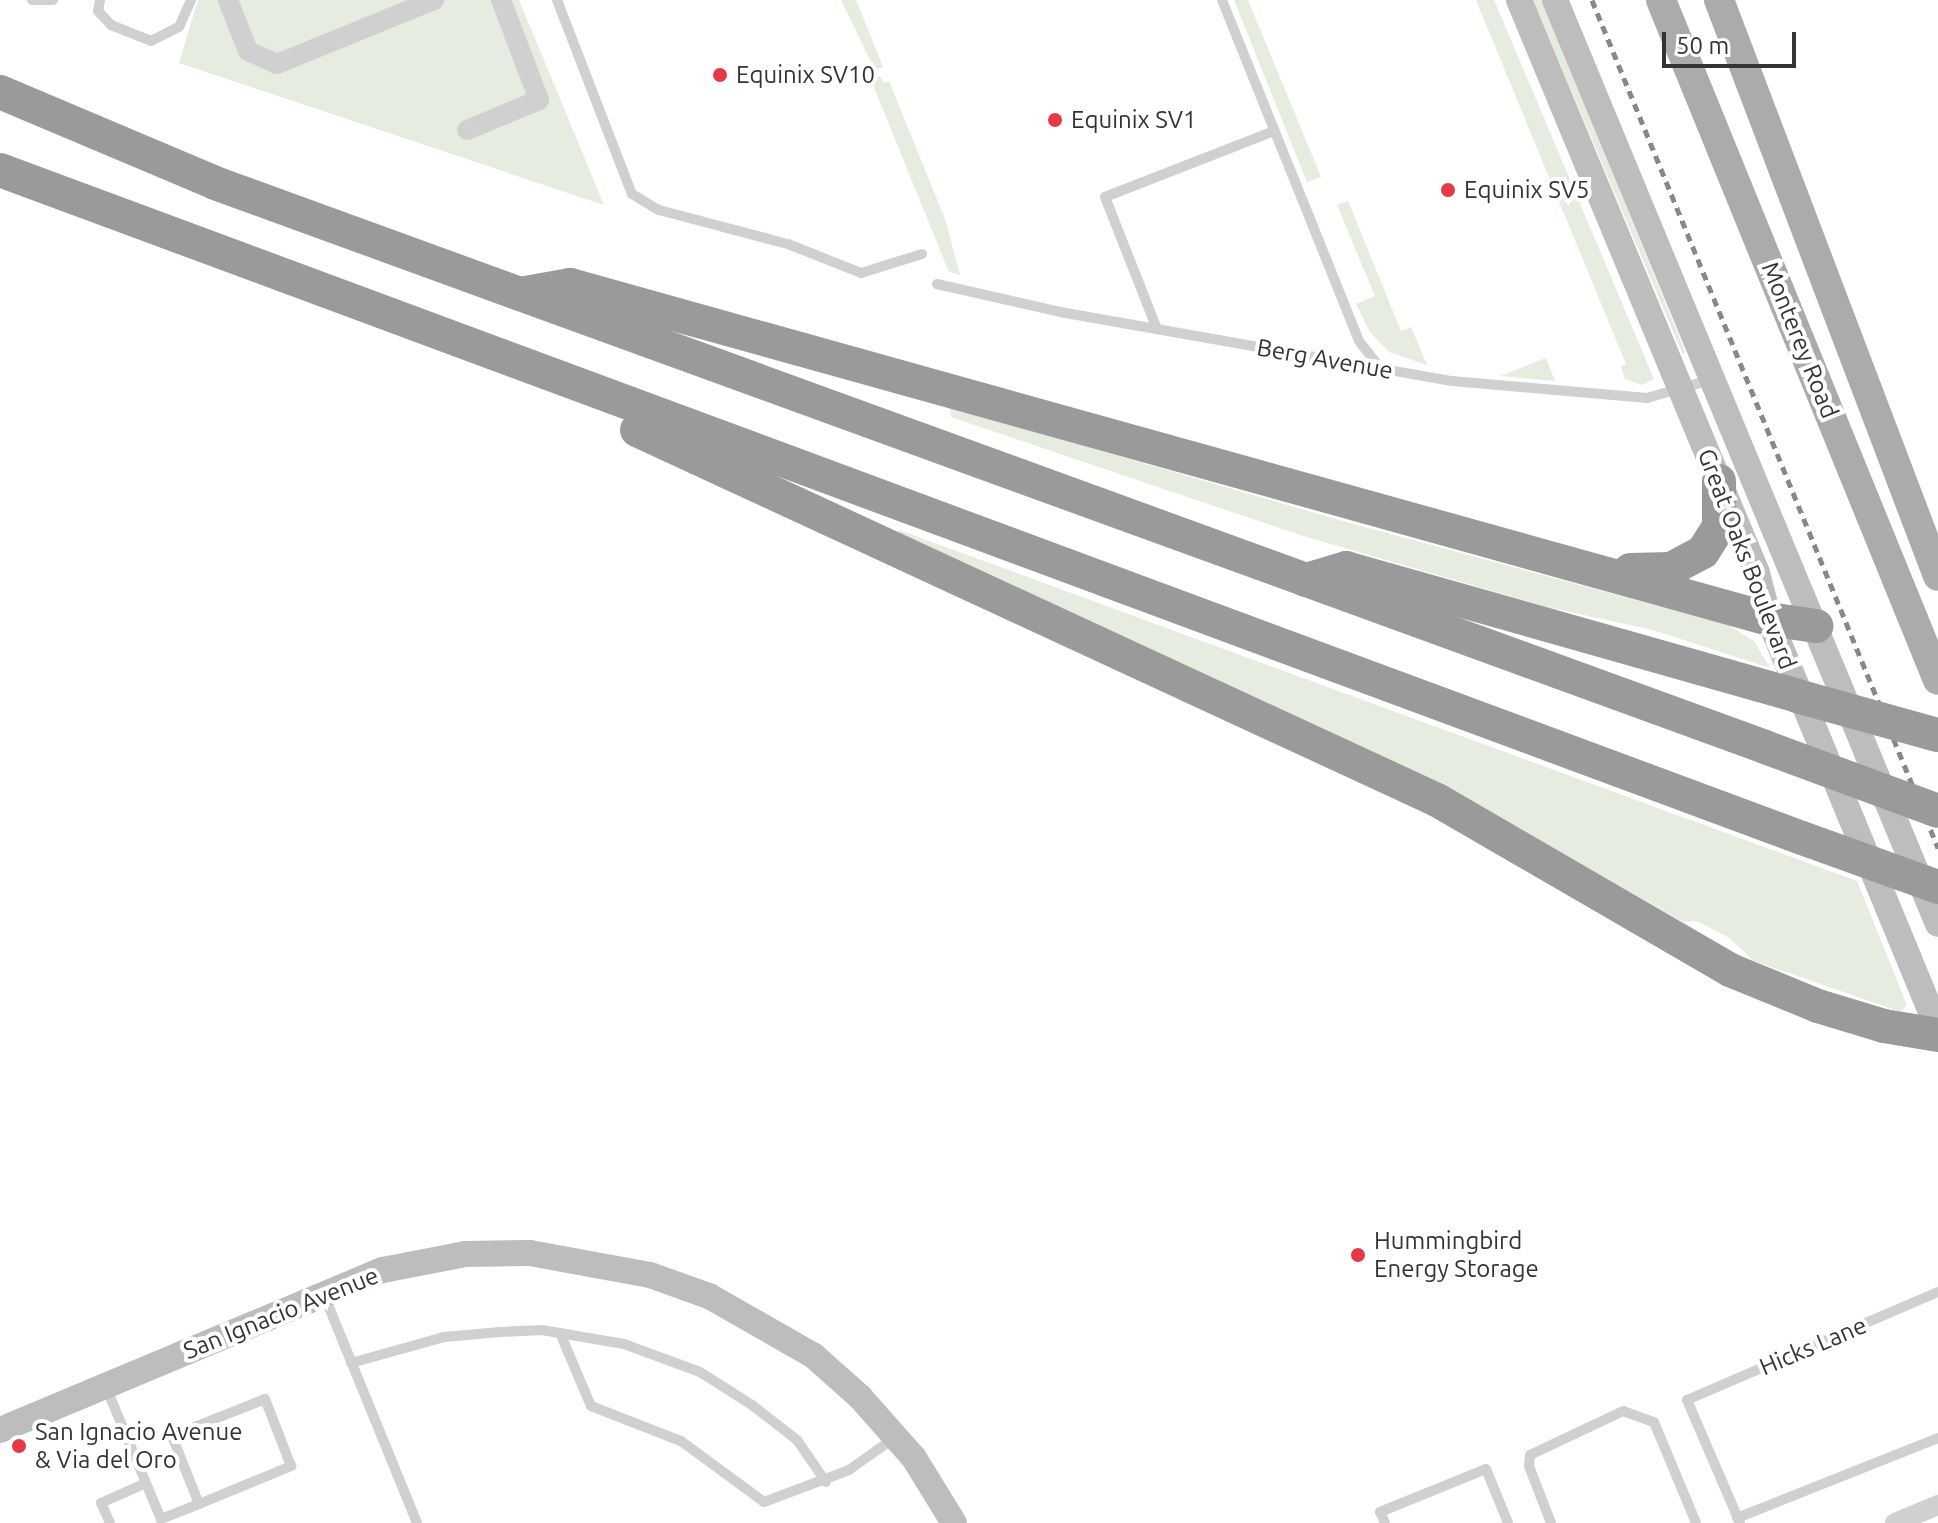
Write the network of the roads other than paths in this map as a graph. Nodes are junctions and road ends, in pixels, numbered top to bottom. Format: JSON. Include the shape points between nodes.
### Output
{"nodes":[{"id":1,"x":32,"y":0,"type":"edge"},
{"id":2,"x":53,"y":0,"type":"edge"},
{"id":3,"x":100,"y":0,"type":"edge"},
{"id":4,"x":191,"y":0,"type":"edge"},
{"id":5,"x":228,"y":0,"type":"edge"},
{"id":6,"x":434,"y":0,"type":"edge"},
{"id":7,"x":501,"y":0,"type":"edge"},
{"id":8,"x":557,"y":0,"type":"edge"},
{"id":9,"x":1222,"y":0,"type":"edge"},
{"id":10,"x":1519,"y":0,"type":"edge"},
{"id":11,"x":1555,"y":0,"type":"edge"},
{"id":12,"x":1661,"y":0,"type":"edge"},
{"id":13,"x":1719,"y":0,"type":"edge"},
{"id":14,"x":0,"y":92,"type":"edge"},
{"id":15,"x":467,"y":130,"type":"dead end"},
{"id":16,"x":1274,"y":131,"type":"junction"},
{"id":17,"x":0,"y":170,"type":"edge"},
{"id":18,"x":922,"y":254,"type":"dead end"},
{"id":19,"x":937,"y":284,"type":"dead end"},
{"id":20,"x":520,"y":294,"type":"junction"},
{"id":21,"x":1157,"y":329,"type":"junction"},
{"id":22,"x":1382,"y":370,"type":"junction"},
{"id":23,"x":1715,"y":378,"type":"junction"},
{"id":24,"x":583,"y":387,"type":"junction"},
{"id":25,"x":1680,"y":391,"type":"junction"},
{"id":26,"x":1719,"y":481,"type":"junction"},
{"id":27,"x":1579,"y":565,"type":"junction"},
{"id":28,"x":1938,"y":576,"type":"edge"},
{"id":29,"x":1306,"y":580,"type":"junction"},
{"id":30,"x":1769,"y":619,"type":"junction"},
{"id":31,"x":1816,"y":626,"type":"junction"},
{"id":32,"x":1938,"y":680,"type":"edge"},
{"id":33,"x":1938,"y":735,"type":"edge"},
{"id":34,"x":1938,"y":811,"type":"edge"},
{"id":35,"x":1938,"y":887,"type":"edge"},
{"id":36,"x":1938,"y":924,"type":"edge"},
{"id":37,"x":1938,"y":1032,"type":"edge"},
{"id":38,"x":323,"y":1292,"type":"junction"},
{"id":39,"x":1938,"y":1292,"type":"edge"},
{"id":40,"x":560,"y":1333,"type":"junction"},
{"id":41,"x":351,"y":1363,"type":"junction"},
{"id":42,"x":105,"y":1385,"type":"junction"},
{"id":43,"x":0,"y":1430,"type":"edge"},
{"id":44,"x":895,"y":1437,"type":"junction"},
{"id":45,"x":1938,"y":1438,"type":"edge"},
{"id":46,"x":826,"y":1482,"type":"junction"},
{"id":47,"x":146,"y":1483,"type":"junction"},
{"id":48,"x":199,"y":1504,"type":"junction"},
{"id":49,"x":1938,"y":1505,"type":"edge"},
{"id":50,"x":1738,"y":1521,"type":"edge"},
{"id":51,"x":110,"y":1523,"type":"edge"},
{"id":52,"x":417,"y":1523,"type":"edge"},
{"id":53,"x":954,"y":1523,"type":"edge"},
{"id":54,"x":1385,"y":1523,"type":"edge"},
{"id":55,"x":1508,"y":1523,"type":"edge"},
{"id":56,"x":1551,"y":1523,"type":"edge"},
{"id":57,"x":1696,"y":1523,"type":"edge"},
{"id":58,"x":1895,"y":1523,"type":"edge"}],
"edges":[{"from":1,"to":2,"type":"lane"},
{"from":3,"to":4,"type":"lane","via":[[98,11],[111,25],[151,41],[179,27]]},
{"from":5,"to":6,"type":"street","via":[[248,51],[277,64]]},
{"from":7,"to":15,"type":"street","via":[[539,100]]},
{"from":8,"to":18,"type":"lane","via":[[632,194],[659,210],[788,244],[861,273]]},
{"from":9,"to":16,"type":"lane"},
{"from":10,"to":25,"type":"main road","name":"Great Oaks Boulevard"},
{"from":11,"to":23,"type":"main road","name":"Great Oaks Boulevard"},
{"from":12,"to":32,"type":"main road","name":"Monterey Road"},
{"from":13,"to":28,"type":"main road","name":"Monterey Road"},
{"from":14,"to":20,"type":"highway","via":[[215,183]]},
{"from":16,"to":21,"type":"lane","via":[[1105,197]]},
{"from":16,"to":22,"type":"lane","via":[[1359,341]]},
{"from":17,"to":24,"type":"highway"},
{"from":19,"to":21,"type":"lane","name":"Berg Avenue"},
{"from":20,"to":27,"type":"highway","via":[[570,285]]},
{"from":20,"to":29,"type":"highway"},
{"from":21,"to":22,"type":"lane","name":"Berg Avenue"},
{"from":22,"to":25,"type":"lane","name":"Berg Avenue","via":[[1647,398]]},
{"from":23,"to":25,"type":"lane","name":"Berg Avenue"},
{"from":23,"to":31,"type":"main road","name":"Great Oaks Boulevard"},
{"from":24,"to":35,"type":"highway","bridge":true},
{"from":24,"to":37,"type":"highway","via":[[634,428],[1437,800],[1730,970],[1884,1026]]},
{"from":25,"to":26,"type":"main road","name":"Great Oaks Boulevard"},
{"from":26,"to":27,"type":"highway","via":[[1714,541],[1692,561],[1646,572]]},
{"from":26,"to":30,"type":"main road","name":"Great Oaks Boulevard","via":[[1757,573]]},
{"from":27,"to":30,"type":"highway"},
{"from":29,"to":33,"type":"highway","bridge":true,"via":[[1346,568]]},
{"from":29,"to":34,"type":"highway","bridge":true},
{"from":30,"to":31,"type":"highway"},
{"from":30,"to":37,"type":"main road","name":"Great Oaks Boulevard"},
{"from":31,"to":36,"type":"main road","name":"Great Oaks Boulevard"},
{"from":38,"to":41,"type":"lane"},
{"from":38,"to":42,"type":"main road","name":"San Ignacio Avenue"},
{"from":38,"to":44,"type":"main road","name":"San Ignacio Avenue","via":[[383,1270],[465,1254],[530,1253],[650,1275],[709,1296],[814,1356]]},
{"from":39,"to":50,"type":"lane","name":"Hicks Lane","via":[[1687,1400]]},
{"from":40,"to":41,"type":"lane","via":[[444,1337]]},
{"from":40,"to":46,"type":"lane","via":[[624,1344],[700,1372],[797,1440]]},
{"from":40,"to":46,"type":"lane","via":[[591,1406],[669,1434],[764,1502]]},
{"from":41,"to":52,"type":"lane"},
{"from":42,"to":43,"type":"main road","name":"San Ignacio Avenue"},
{"from":42,"to":47,"type":"lane"},
{"from":44,"to":46,"type":"lane"},
{"from":44,"to":53,"type":"main road","name":"San Ignacio Avenue"},
{"from":45,"to":50,"type":"lane"},
{"from":47,"to":48,"type":"lane","via":[[161,1519]]},
{"from":47,"to":51,"type":"lane","via":[[101,1503]]},
{"from":48,"to":48,"type":"lane","via":[[291,1466],[265,1399],[172,1436]]},
{"from":49,"to":58,"type":"street"},
{"from":54,"to":55,"type":"lane","via":[[1380,1512],[1486,1469]]},
{"from":56,"to":57,"type":"lane","via":[[1529,1466],[1530,1455],[1623,1411],[1654,1422]]}]}
